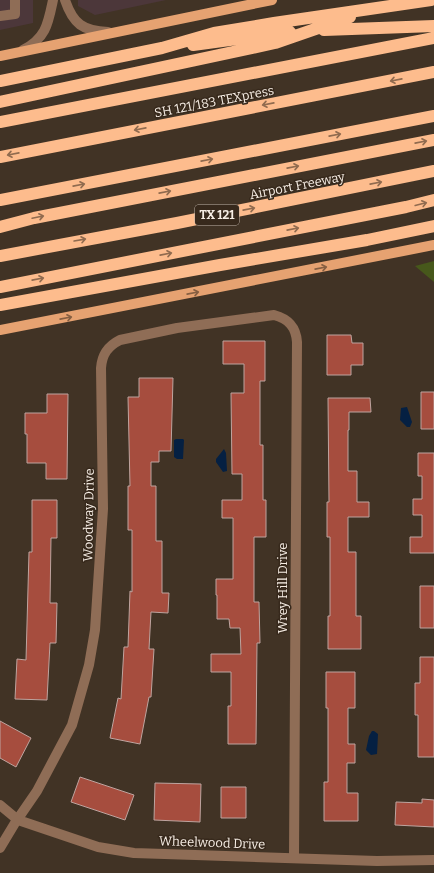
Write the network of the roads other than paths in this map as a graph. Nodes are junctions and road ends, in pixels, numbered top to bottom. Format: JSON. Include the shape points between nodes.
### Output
{"nodes":[{"id":1,"x":15,"y":0,"type":"edge"},
{"id":2,"x":53,"y":0,"type":"edge"},
{"id":3,"x":65,"y":0,"type":"edge"},
{"id":4,"x":272,"y":0,"type":"edge"},
{"id":5,"x":400,"y":0,"type":"edge"},
{"id":6,"x":431,"y":0,"type":"edge"},
{"id":7,"x":0,"y":16,"type":"edge"},
{"id":8,"x":434,"y":26,"type":"edge"},
{"id":9,"x":114,"y":33,"type":"junction"},
{"id":10,"x":215,"y":38,"type":"junction"},
{"id":11,"x":434,"y":38,"type":"edge"},
{"id":12,"x":18,"y":53,"type":"junction"},
{"id":13,"x":0,"y":56,"type":"edge"},
{"id":14,"x":434,"y":72,"type":"edge"},
{"id":15,"x":0,"y":81,"type":"edge"},
{"id":16,"x":0,"y":102,"type":"edge"},
{"id":17,"x":434,"y":116,"type":"edge"},
{"id":18,"x":0,"y":122,"type":"edge"},
{"id":19,"x":434,"y":140,"type":"edge"},
{"id":20,"x":0,"y":157,"type":"edge"},
{"id":21,"x":434,"y":171,"type":"edge"},
{"id":22,"x":0,"y":200,"type":"edge"},
{"id":23,"x":434,"y":200,"type":"edge"},
{"id":24,"x":434,"y":226,"type":"edge"},
{"id":25,"x":0,"y":227,"type":"edge"},
{"id":26,"x":434,"y":245,"type":"edge"},
{"id":27,"x":0,"y":256,"type":"edge"},
{"id":28,"x":0,"y":287,"type":"edge"},
{"id":29,"x":0,"y":305,"type":"edge"},
{"id":30,"x":288,"y":321,"type":"joint"},
{"id":31,"x":0,"y":330,"type":"edge"},
{"id":32,"x":0,"y":805,"type":"edge"},
{"id":33,"x":18,"y":820,"type":"junction"},
{"id":34,"x":0,"y":848,"type":"edge"},
{"id":35,"x":294,"y":858,"type":"junction"},
{"id":36,"x":434,"y":860,"type":"edge"}],
"edges":[{"from":1,"to":7,"type":"street","via":[[15,14]]},
{"from":2,"to":12,"type":"street","via":[[49,21],[41,38]]},
{"from":3,"to":9,"type":"street","via":[[70,13],[82,27],[97,32]]},
{"from":4,"to":9,"type":"main road"},
{"from":5,"to":16,"type":"highway","via":[[275,43]]},
{"from":6,"to":10,"type":"highway","via":[[282,22]]},
{"from":8,"to":10,"type":"highway","via":[[312,30]]},
{"from":9,"to":12,"type":"main road"},
{"from":10,"to":15,"type":"highway"},
{"from":11,"to":18,"type":"highway"},
{"from":12,"to":13,"type":"main road"},
{"from":14,"to":20,"type":"highway","name":"SH 121/183 TEXpress","one_way":true},
{"from":22,"to":17,"type":"highway","one_way":true},
{"from":25,"to":19,"type":"highway","one_way":true,"via":[[34,218]]},
{"from":27,"to":21,"type":"highway","name":"Airport Freeway","number":"TX 121","one_way":true},
{"from":28,"to":23,"type":"highway","one_way":true},
{"from":24,"to":29,"type":"highway"},
{"from":31,"to":26,"type":"main road","one_way":true},
{"from":30,"to":33,"type":"street","name":"Woodway Drive","via":[[274,315],[177,328],[120,340],[106,351],[101,368],[103,509],[99,585],[89,665],[72,725],[37,791]]},
{"from":30,"to":35,"type":"street","name":"Wrey Hill Drive","via":[[294,327],[297,342]]},
{"from":32,"to":33,"type":"street","name":"Wheelwood Drive"},
{"from":33,"to":34,"type":"street","name":"Woodway Drive"},
{"from":33,"to":35,"type":"street","name":"Wheelwood Drive","via":[[98,847],[134,853]]},
{"from":35,"to":36,"type":"street","name":"Wheelwood Drive"}]}
